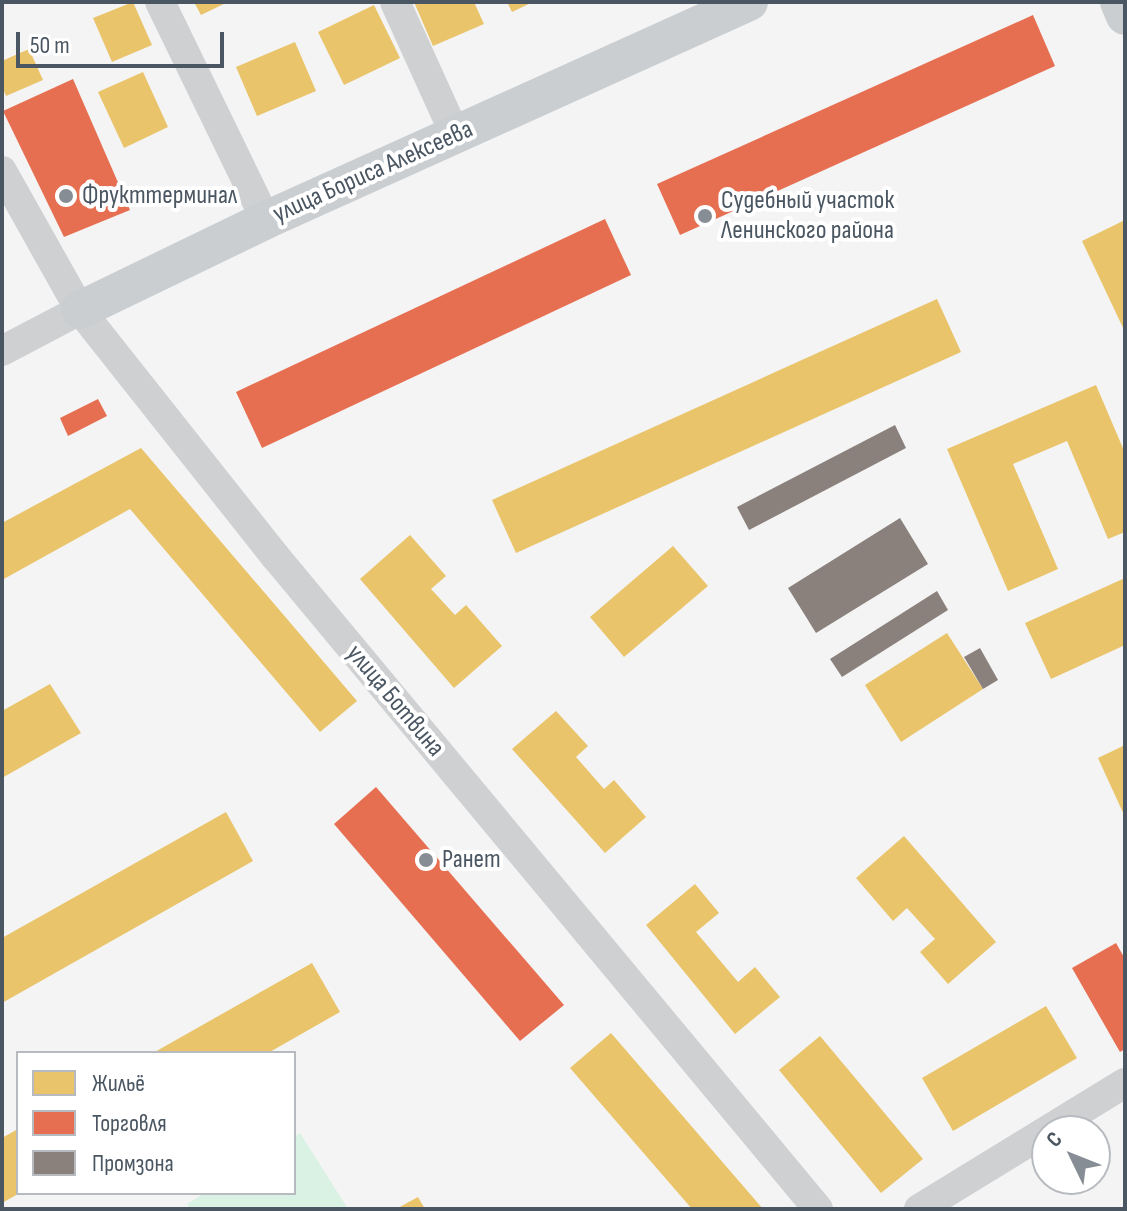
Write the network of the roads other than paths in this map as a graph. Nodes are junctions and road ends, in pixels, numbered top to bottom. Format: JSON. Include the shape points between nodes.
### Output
{"nodes":[{"id":1,"x":160,"y":2,"type":"edge"},
{"id":2,"x":395,"y":2,"type":"edge"},
{"id":3,"x":749,"y":2,"type":"edge"},
{"id":4,"x":1119,"y":2,"type":"edge"},
{"id":5,"x":1125,"y":16,"type":"edge"},
{"id":6,"x":455,"y":134,"type":"junction"},
{"id":7,"x":2,"y":171,"type":"edge"},
{"id":8,"x":266,"y":220,"type":"junction"},
{"id":9,"x":80,"y":310,"type":"junction"},
{"id":10,"x":2,"y":351,"type":"edge"},
{"id":11,"x":1125,"y":1083,"type":"edge"},
{"id":12,"x":818,"y":1209,"type":"edge"},
{"id":13,"x":919,"y":1209,"type":"edge"}],
"edges":[{"from":1,"to":8,"type":"street"},
{"from":2,"to":6,"type":"street"},
{"from":3,"to":6,"type":"main road","name":"улица Бориса Алексеева"},
{"from":4,"to":5,"type":"main road"},
{"from":6,"to":8,"type":"main road","name":"улица Бориса Алексеева"},
{"from":7,"to":9,"type":"street","name":"улица Ботвина"},
{"from":8,"to":9,"type":"main road","name":"улица Бориса Алексеева"},
{"from":9,"to":10,"type":"street","name":"улица Бориса Алексеева"},
{"from":9,"to":12,"type":"street","name":"улица Ботвина","via":[[275,556]]},
{"from":11,"to":13,"type":"street"}]}
